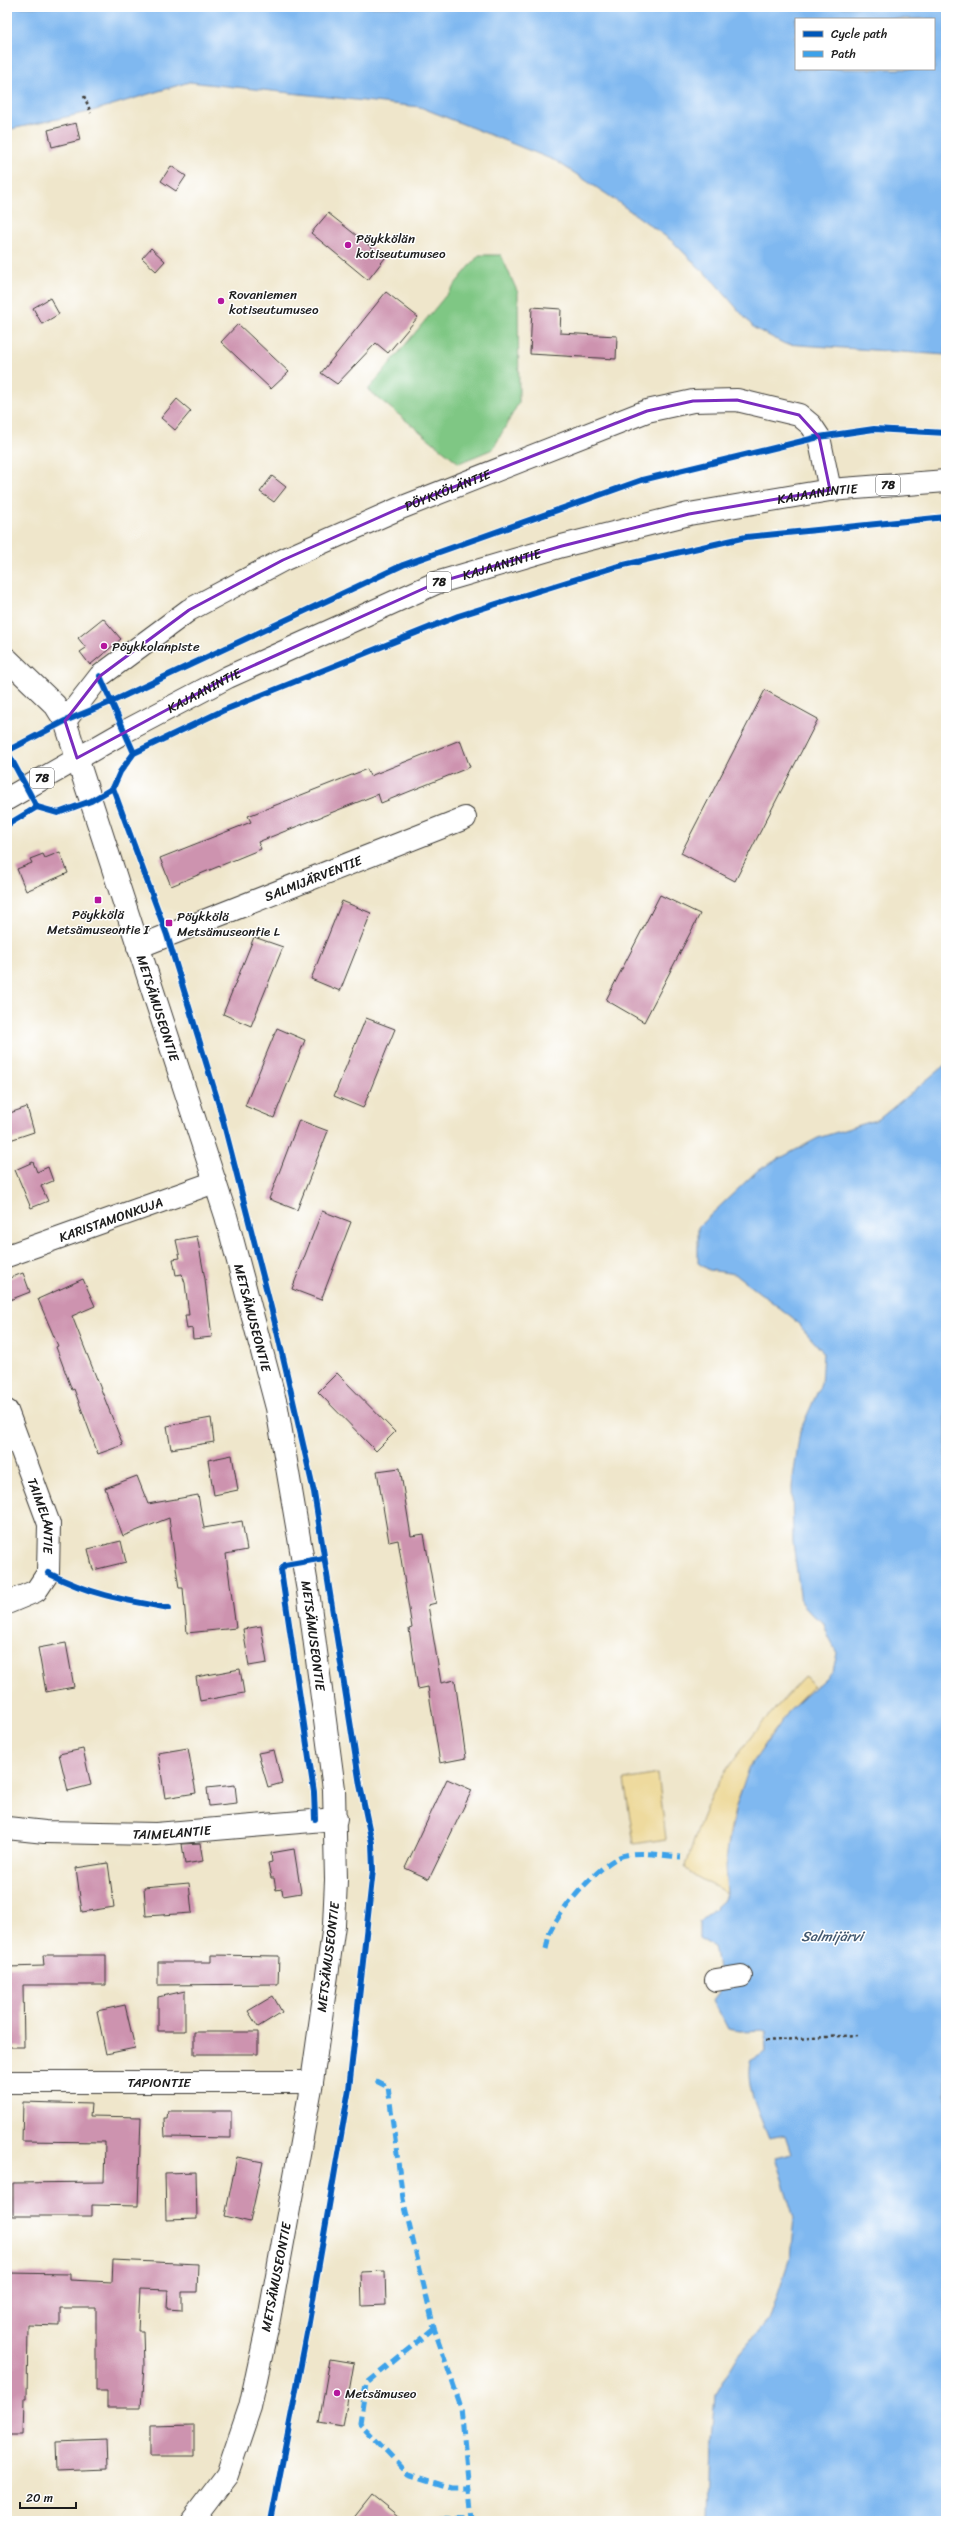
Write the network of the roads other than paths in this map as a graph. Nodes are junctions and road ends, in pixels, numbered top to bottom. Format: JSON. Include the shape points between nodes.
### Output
{"nodes":[{"id":1,"x":946,"y":481,"type":"edge"},
{"id":2,"x":830,"y":490,"type":"junction"},
{"id":3,"x":7,"y":659,"type":"edge"},
{"id":4,"x":65,"y":721,"type":"junction"},
{"id":5,"x":77,"y":758,"type":"junction"},
{"id":6,"x":7,"y":799,"type":"edge"},
{"id":7,"x":465,"y":818,"type":"dead end"},
{"id":8,"x":138,"y":947,"type":"junction"},
{"id":9,"x":215,"y":1182,"type":"junction"},
{"id":10,"x":7,"y":1256,"type":"edge"},
{"id":11,"x":7,"y":1411,"type":"edge"},
{"id":12,"x":7,"y":1603,"type":"edge"},
{"id":13,"x":336,"y":1819,"type":"junction"},
{"id":14,"x":7,"y":1828,"type":"edge"},
{"id":15,"x":741,"y":1976,"type":"dead end"},
{"id":16,"x":716,"y":1980,"type":"dead end"},
{"id":17,"x":7,"y":2082,"type":"edge"},
{"id":18,"x":312,"y":2082,"type":"junction"},
{"id":19,"x":192,"y":2521,"type":"edge"}],
"edges":[{"from":1,"to":2,"type":"street","name":"KAJAANINTIE","number":"78"},
{"from":2,"to":4,"type":"street","name":"PÖYKKÖLÄNTIE","via":[[819,437],[799,414],[737,400],[693,401],[647,411],[398,509],[283,560],[189,610],[100,676]]},
{"from":2,"to":5,"type":"street","name":"KAJAANINTIE","number":"78","via":[[689,514],[562,546],[436,583],[228,677]]},
{"from":3,"to":4,"type":"street","name":"METSÄMUSEONTIE","via":[[55,705]]},
{"from":4,"to":5,"type":"street","name":"METSÄMUSEONTIE"},
{"from":5,"to":6,"type":"street","name":"KAJAANINTIE","number":"78"},
{"from":5,"to":8,"type":"street","name":"METSÄMUSEONTIE"},
{"from":7,"to":8,"type":"street","name":"SALMIJÄRVENTIE"},
{"from":8,"to":9,"type":"street","name":"METSÄMUSEONTIE"},
{"from":9,"to":10,"type":"street","name":"KARISTAMONKUJA"},
{"from":9,"to":13,"type":"street","name":"METSÄMUSEONTIE","via":[[277,1408],[308,1591]]},
{"from":11,"to":12,"type":"street","name":"TAIMELANTIE","via":[[49,1524],[48,1573],[36,1590]]},
{"from":13,"to":14,"type":"street","name":"TAIMELANTIE","via":[[156,1834],[45,1832]]},
{"from":13,"to":18,"type":"street","name":"METSÄMUSEONTIE","via":[[334,1925]]},
{"from":15,"to":16,"type":"street"},
{"from":17,"to":18,"type":"street","name":"TAPIONTIE"},
{"from":18,"to":19,"type":"street","name":"METSÄMUSEONTIE","via":[[250,2407],[227,2475]]}]}
